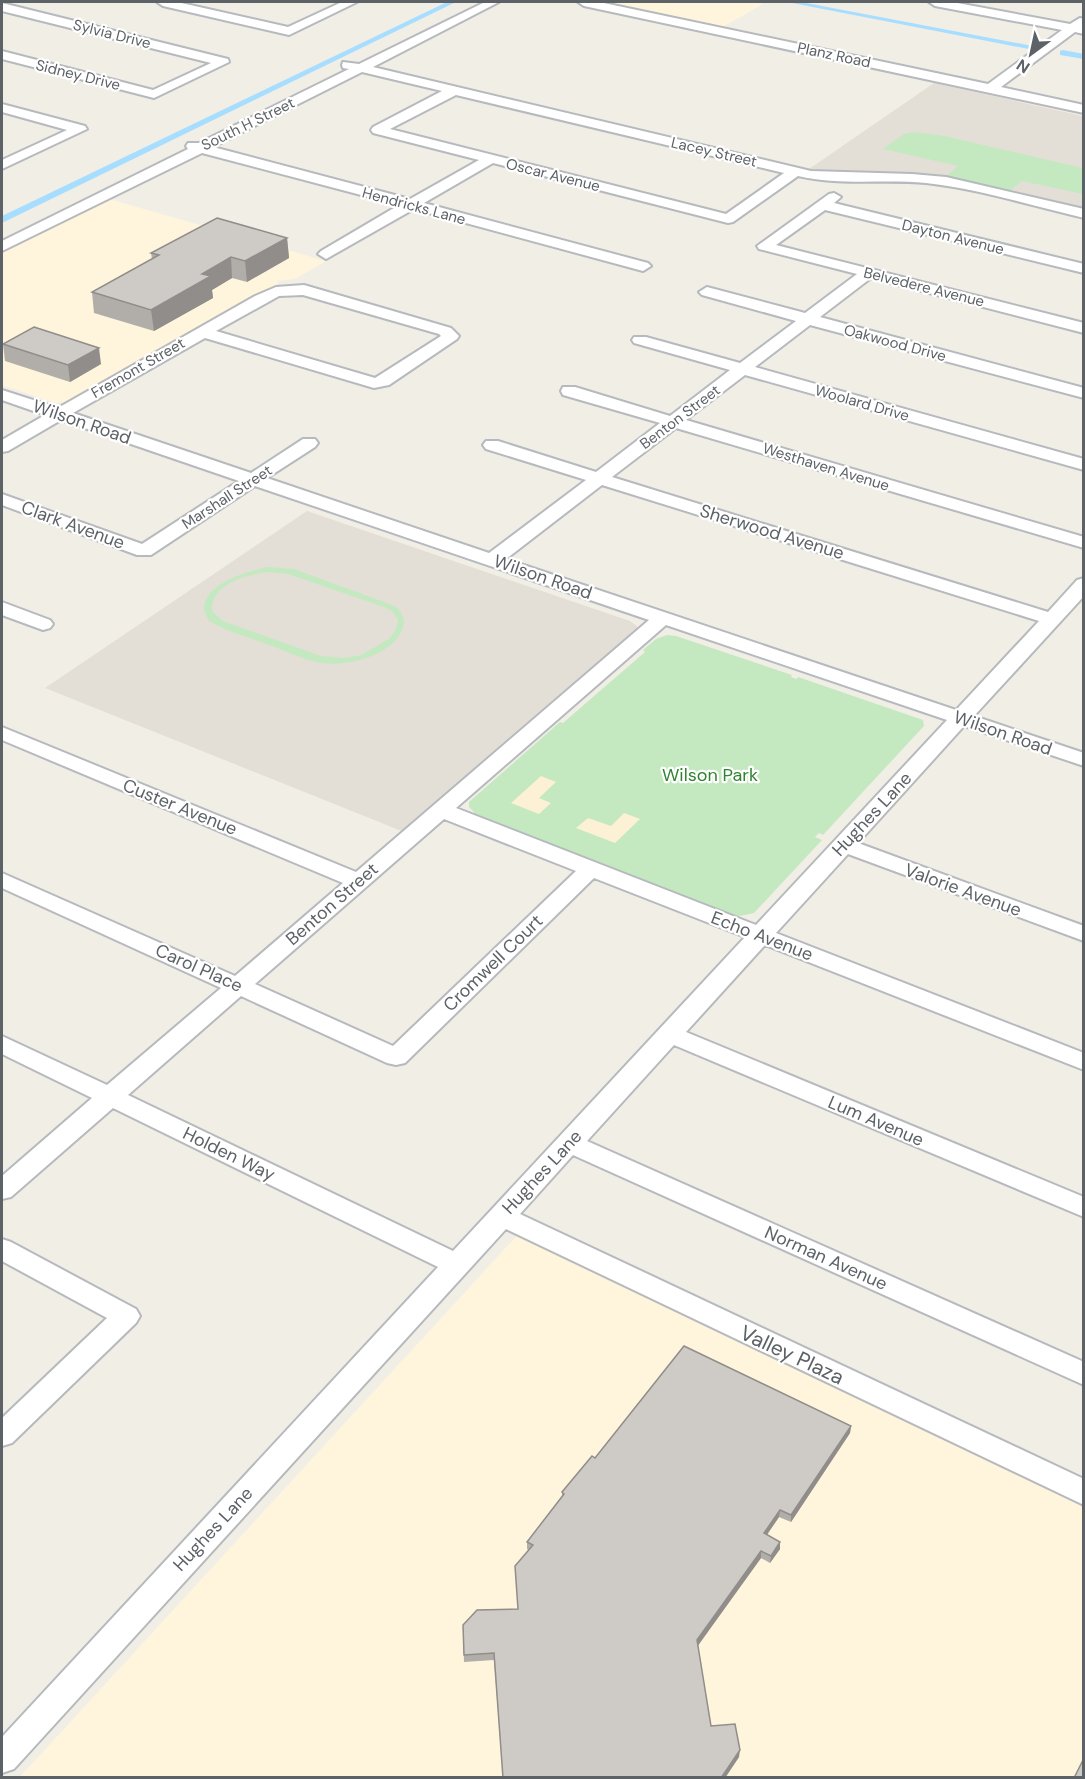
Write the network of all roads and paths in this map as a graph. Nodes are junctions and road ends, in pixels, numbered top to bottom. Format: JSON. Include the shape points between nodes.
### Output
{"nodes":[{"id":1,"x":163,"y":2,"type":"edge"},
{"id":2,"x":350,"y":2,"type":"edge"},
{"id":3,"x":474,"y":2,"type":"edge"},
{"id":4,"x":493,"y":2,"type":"edge"},
{"id":5,"x":584,"y":2,"type":"edge"},
{"id":6,"x":935,"y":2,"type":"edge"},
{"id":7,"x":983,"y":5,"type":"edge"},
{"id":8,"x":2,"y":7,"type":"edge"},
{"id":9,"x":1080,"y":26,"type":"edge"},
{"id":10,"x":2,"y":55,"type":"edge"},
{"id":11,"x":355,"y":66,"type":"junction"},
{"id":12,"x":990,"y":89,"type":"junction"},
{"id":13,"x":454,"y":90,"type":"junction"},
{"id":14,"x":154,"y":94,"type":"joint"},
{"id":15,"x":2,"y":108,"type":"edge"},
{"id":16,"x":1083,"y":109,"type":"edge"},
{"id":17,"x":192,"y":146,"type":"junction"},
{"id":18,"x":490,"y":159,"type":"junction"},
{"id":19,"x":2,"y":165,"type":"edge"},
{"id":20,"x":795,"y":172,"type":"junction"},
{"id":21,"x":859,"y":179,"type":"junction"},
{"id":22,"x":411,"y":205,"type":"junction"},
{"id":23,"x":823,"y":205,"type":"junction"},
{"id":24,"x":1083,"y":214,"type":"edge"},
{"id":25,"x":2,"y":235,"type":"edge"},
{"id":26,"x":2,"y":247,"type":"edge"},
{"id":27,"x":326,"y":254,"type":"dead end"},
{"id":28,"x":643,"y":267,"type":"dead end"},
{"id":29,"x":1083,"y":268,"type":"edge"},
{"id":30,"x":868,"y":273,"type":"junction"},
{"id":31,"x":707,"y":292,"type":"dead end"},
{"id":32,"x":807,"y":319,"type":"junction"},
{"id":33,"x":1083,"y":328,"type":"edge"},
{"id":34,"x":202,"y":332,"type":"junction"},
{"id":35,"x":640,"y":340,"type":"dead end"},
{"id":36,"x":742,"y":369,"type":"junction"},
{"id":37,"x":568,"y":391,"type":"dead end"},
{"id":38,"x":1083,"y":393,"type":"edge"},
{"id":39,"x":2,"y":395,"type":"edge"},
{"id":40,"x":58,"y":414,"type":"junction"},
{"id":41,"x":673,"y":422,"type":"junction"},
{"id":42,"x":309,"y":443,"type":"dead end"},
{"id":43,"x":492,"y":445,"type":"dead end"},
{"id":44,"x":2,"y":447,"type":"edge"},
{"id":45,"x":1083,"y":465,"type":"edge"},
{"id":46,"x":599,"y":478,"type":"junction"},
{"id":47,"x":255,"y":480,"type":"junction"},
{"id":48,"x":2,"y":499,"type":"edge"},
{"id":49,"x":1083,"y":543,"type":"edge"},
{"id":50,"x":144,"y":551,"type":"joint"},
{"id":51,"x":492,"y":560,"type":"junction"},
{"id":52,"x":1083,"y":584,"type":"edge"},
{"id":53,"x":2,"y":608,"type":"edge"},
{"id":54,"x":663,"y":618,"type":"junction"},
{"id":55,"x":1051,"y":619,"type":"junction"},
{"id":56,"x":43,"y":624,"type":"dead end"},
{"id":57,"x":960,"y":718,"type":"junction"},
{"id":58,"x":2,"y":733,"type":"edge"},
{"id":59,"x":1083,"y":760,"type":"edge"},
{"id":60,"x":441,"y":810,"type":"junction"},
{"id":61,"x":843,"y":845,"type":"junction"},
{"id":62,"x":591,"y":869,"type":"junction"},
{"id":63,"x":2,"y":880,"type":"edge"},
{"id":64,"x":359,"y":881,"type":"junction"},
{"id":65,"x":1083,"y":934,"type":"edge"},
{"id":66,"x":760,"y":935,"type":"junction"},
{"id":67,"x":238,"y":986,"type":"junction"},
{"id":68,"x":669,"y":1034,"type":"junction"},
{"id":69,"x":2,"y":1044,"type":"edge"},
{"id":70,"x":396,"y":1057,"type":"joint"},
{"id":71,"x":1083,"y":1062,"type":"edge"},
{"id":72,"x":110,"y":1096,"type":"junction"},
{"id":73,"x":569,"y":1143,"type":"junction"},
{"id":74,"x":2,"y":1191,"type":"edge"},
{"id":75,"x":1083,"y":1208,"type":"edge"},
{"id":76,"x":502,"y":1216,"type":"junction"},
{"id":77,"x":2,"y":1249,"type":"edge"},
{"id":78,"x":457,"y":1265,"type":"junction"},
{"id":79,"x":1083,"y":1374,"type":"edge"},
{"id":80,"x":2,"y":1435,"type":"edge"},
{"id":81,"x":1083,"y":1493,"type":"edge"},
{"id":82,"x":2,"y":1759,"type":"edge"}],
"edges":[{"from":1,"to":2,"type":"street","via":[[289,31]]},
{"from":3,"to":11,"type":"street","name":"South H Street"},
{"from":4,"to":11,"type":"street","name":"South H Street"},
{"from":5,"to":12,"type":"street","name":"Planz Road"},
{"from":6,"to":7,"type":"street"},
{"from":7,"to":9,"type":"street"},
{"from":8,"to":14,"type":"street","name":"Sylvia Drive","via":[[223,62]]},
{"from":9,"to":12,"type":"street"},
{"from":10,"to":14,"type":"street","name":"Sidney Drive"},
{"from":11,"to":13,"type":"street","name":"Lacey Street"},
{"from":11,"to":17,"type":"street","name":"South H Street"},
{"from":12,"to":16,"type":"street","name":"Planz Road"},
{"from":13,"to":18,"type":"street","name":"Oscar Avenue","via":[[378,130]]},
{"from":13,"to":20,"type":"street","name":"Lacey Street"},
{"from":15,"to":19,"type":"street","via":[[80,129]]},
{"from":17,"to":22,"type":"street","name":"Hendricks Lane"},
{"from":17,"to":25,"type":"street","name":"South H Street"},
{"from":17,"to":26,"type":"street","name":"South H Street"},
{"from":18,"to":20,"type":"street","name":"Oscar Avenue","via":[[728,219]]},
{"from":18,"to":22,"type":"street"},
{"from":20,"to":21,"type":"street","name":"Lacey Street"},
{"from":21,"to":23,"type":"street"},
{"from":21,"to":24,"type":"street","name":"Lacey Street","via":[[942,182]]},
{"from":22,"to":27,"type":"street"},
{"from":22,"to":28,"type":"street","name":"Hendricks Lane"},
{"from":23,"to":29,"type":"street","name":"Dayton Avenue"},
{"from":23,"to":30,"type":"street","name":"Belvedere Avenue","via":[[764,246]]},
{"from":30,"to":32,"type":"street","name":"Benton Street"},
{"from":30,"to":33,"type":"street","name":"Belvedere Avenue"},
{"from":31,"to":32,"type":"street","name":"Oakwood Drive"},
{"from":32,"to":36,"type":"street","name":"Benton Street"},
{"from":32,"to":38,"type":"street","name":"Oakwood Drive"},
{"from":34,"to":34,"type":"street","name":"Fremont Street","via":[[276,292],[292,290],[318,294],[451,336],[374,383]]},
{"from":34,"to":40,"type":"street","name":"Fremont Street"},
{"from":35,"to":36,"type":"street","name":"Woolard Drive"},
{"from":36,"to":41,"type":"street","name":"Benton Street"},
{"from":36,"to":45,"type":"street","name":"Woolard Drive"},
{"from":37,"to":41,"type":"street","name":"Westhaven Avenue"},
{"from":39,"to":40,"type":"street","name":"Wilson Road"},
{"from":40,"to":44,"type":"street","name":"Fremont Street"},
{"from":40,"to":47,"type":"street","name":"Wilson Road"},
{"from":41,"to":46,"type":"street","name":"Benton Street"},
{"from":41,"to":49,"type":"street","name":"Westhaven Avenue"},
{"from":42,"to":47,"type":"street","name":"Marshall Street"},
{"from":43,"to":46,"type":"street","name":"Sherwood Avenue"},
{"from":46,"to":51,"type":"street","name":"Benton Street"},
{"from":46,"to":55,"type":"street","name":"Sherwood Avenue"},
{"from":47,"to":50,"type":"street","name":"Marshall Street"},
{"from":47,"to":51,"type":"street","name":"Wilson Road"},
{"from":48,"to":50,"type":"street","name":"Clark Avenue"},
{"from":51,"to":54,"type":"street","name":"Wilson Road"},
{"from":52,"to":55,"type":"street","name":"Hughes Lane"},
{"from":53,"to":56,"type":"street"},
{"from":54,"to":57,"type":"street","name":"Wilson Road"},
{"from":54,"to":60,"type":"street","name":"Benton Street"},
{"from":55,"to":57,"type":"street","name":"Hughes Lane"},
{"from":57,"to":59,"type":"street","name":"Wilson Road"},
{"from":57,"to":61,"type":"street","name":"Hughes Lane"},
{"from":58,"to":64,"type":"street","name":"Custer Avenue"},
{"from":60,"to":62,"type":"street","name":"Echo Avenue"},
{"from":60,"to":64,"type":"street","name":"Benton Street"},
{"from":61,"to":65,"type":"street","name":"Valorie Avenue"},
{"from":61,"to":66,"type":"street","name":"Hughes Lane"},
{"from":62,"to":66,"type":"street","name":"Echo Avenue"},
{"from":62,"to":70,"type":"street","name":"Cromwell Court"},
{"from":63,"to":67,"type":"street","name":"Carol Place"},
{"from":64,"to":67,"type":"street","name":"Benton Street"},
{"from":66,"to":68,"type":"street","name":"Hughes Lane"},
{"from":66,"to":71,"type":"street","name":"Echo Avenue"},
{"from":67,"to":70,"type":"street","name":"Carol Place"},
{"from":67,"to":72,"type":"street","name":"Benton Street"},
{"from":68,"to":73,"type":"street","name":"Hughes Lane"},
{"from":68,"to":75,"type":"street","name":"Lum Avenue"},
{"from":69,"to":72,"type":"street","name":"Holden Way"},
{"from":72,"to":74,"type":"street","name":"Benton Street"},
{"from":72,"to":78,"type":"street","name":"Holden Way"},
{"from":73,"to":76,"type":"street","name":"Hughes Lane"},
{"from":73,"to":79,"type":"street","name":"Norman Avenue"},
{"from":76,"to":78,"type":"street","name":"Hughes Lane"},
{"from":76,"to":81,"type":"street","name":"Valley Plaza"},
{"from":77,"to":80,"type":"street","via":[[126,1316]]},
{"from":78,"to":82,"type":"street","name":"Hughes Lane"}]}
